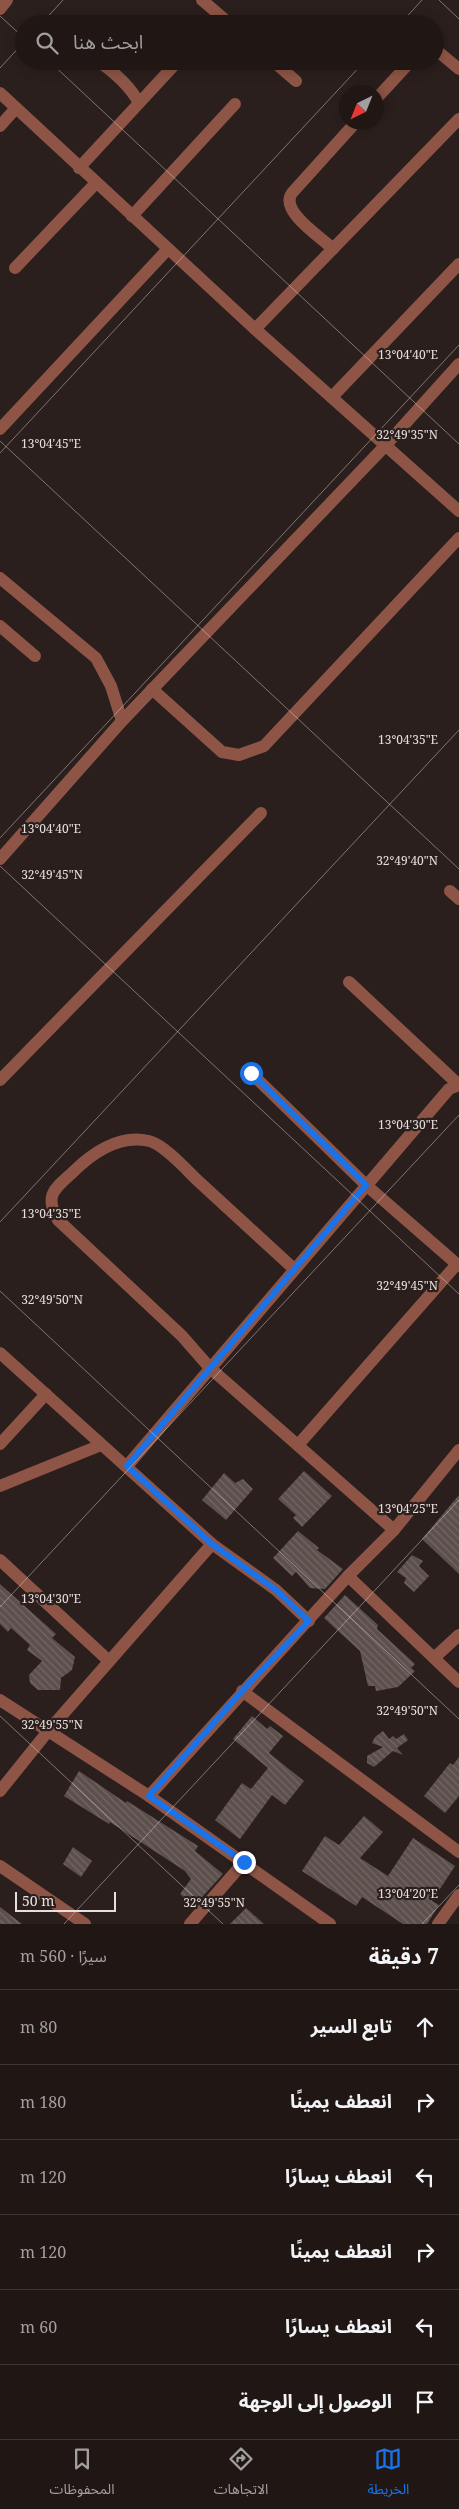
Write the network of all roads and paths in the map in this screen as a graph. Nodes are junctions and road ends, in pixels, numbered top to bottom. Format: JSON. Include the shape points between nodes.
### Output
{"nodes":[{"id":1,"x":7,"y":0,"type":"edge"},
{"id":2,"x":202,"y":0,"type":"edge"},
{"id":3,"x":0,"y":8,"type":"edge"},
{"id":4,"x":215,"y":15,"type":"edge"},
{"id":5,"x":444,"y":56,"type":"edge"},
{"id":6,"x":459,"y":69,"type":"edge"},
{"id":7,"x":109,"y":70,"type":"edge"},
{"id":8,"x":170,"y":70,"type":"edge"},
{"id":9,"x":283,"y":70,"type":"edge"},
{"id":10,"x":403,"y":70,"type":"edge"},
{"id":11,"x":296,"y":81,"type":"dead end"},
{"id":12,"x":384,"y":90,"type":"edge"},
{"id":13,"x":0,"y":93,"type":"edge"},
{"id":14,"x":139,"y":103,"type":"junction"},
{"id":15,"x":235,"y":104,"type":"dead end"},
{"id":16,"x":16,"y":108,"type":"junction"},
{"id":17,"x":459,"y":119,"type":"edge"},
{"id":18,"x":0,"y":126,"type":"edge"},
{"id":19,"x":349,"y":130,"type":"edge"},
{"id":20,"x":80,"y":168,"type":"junction"},
{"id":21,"x":96,"y":183,"type":"junction"},
{"id":22,"x":132,"y":216,"type":"junction"},
{"id":23,"x":168,"y":249,"type":"junction"},
{"id":24,"x":333,"y":249,"type":"junction"},
{"id":25,"x":459,"y":264,"type":"edge"},
{"id":26,"x":15,"y":268,"type":"dead end"},
{"id":27,"x":255,"y":329,"type":"junction"},
{"id":28,"x":459,"y":364,"type":"edge"},
{"id":29,"x":332,"y":397,"type":"junction"},
{"id":30,"x":0,"y":429,"type":"edge"},
{"id":31,"x":385,"y":446,"type":"junction"},
{"id":32,"x":459,"y":511,"type":"edge"},
{"id":33,"x":459,"y":538,"type":"edge"},
{"id":34,"x":0,"y":578,"type":"edge"},
{"id":35,"x":0,"y":626,"type":"edge"},
{"id":36,"x":35,"y":656,"type":"dead end"},
{"id":37,"x":152,"y":689,"type":"junction"},
{"id":38,"x":122,"y":721,"type":"junction"},
{"id":39,"x":261,"y":813,"type":"dead end"},
{"id":40,"x":0,"y":859,"type":"edge"},
{"id":41,"x":349,"y":982,"type":"dead end"},
{"id":42,"x":251,"y":1073,"type":"dead end"},
{"id":43,"x":0,"y":1080,"type":"edge"},
{"id":44,"x":459,"y":1085,"type":"edge"},
{"id":45,"x":366,"y":1185,"type":"junction"},
{"id":46,"x":458,"y":1265,"type":"edge"},
{"id":47,"x":294,"y":1269,"type":"junction"},
{"id":48,"x":0,"y":1352,"type":"edge"},
{"id":49,"x":210,"y":1368,"type":"junction"},
{"id":50,"x":46,"y":1394,"type":"junction"},
{"id":51,"x":0,"y":1444,"type":"edge"},
{"id":52,"x":102,"y":1445,"type":"junction"},
{"id":53,"x":298,"y":1445,"type":"junction"},
{"id":54,"x":459,"y":1450,"type":"edge"},
{"id":55,"x":127,"y":1466,"type":"junction"},
{"id":56,"x":0,"y":1486,"type":"edge"},
{"id":57,"x":394,"y":1530,"type":"junction"},
{"id":58,"x":212,"y":1544,"type":"junction"},
{"id":59,"x":0,"y":1560,"type":"edge"},
{"id":60,"x":348,"y":1576,"type":"junction"},
{"id":61,"x":309,"y":1621,"type":"junction"},
{"id":62,"x":459,"y":1634,"type":"edge"},
{"id":63,"x":434,"y":1658,"type":"junction"},
{"id":64,"x":110,"y":1661,"type":"junction"},
{"id":65,"x":459,"y":1682,"type":"edge"},
{"id":66,"x":242,"y":1691,"type":"junction"},
{"id":67,"x":0,"y":1700,"type":"edge"},
{"id":68,"x":49,"y":1730,"type":"junction"},
{"id":69,"x":0,"y":1792,"type":"edge"},
{"id":70,"x":149,"y":1796,"type":"junction"},
{"id":71,"x":459,"y":1852,"type":"edge"},
{"id":72,"x":244,"y":1862,"type":"junction"},
{"id":73,"x":0,"y":1866,"type":"edge"},
{"id":74,"x":459,"y":1895,"type":"edge"},
{"id":75,"x":85,"y":1924,"type":"edge"},
{"id":76,"x":190,"y":1924,"type":"edge"},
{"id":77,"x":330,"y":1924,"type":"edge"},
{"id":78,"x":438,"y":1924,"type":"edge"}],
"edges":[{"from":1,"to":3,"type":"street"},
{"from":2,"to":4,"type":"street"},
{"from":5,"to":6,"type":"street"},
{"from":7,"to":14,"type":"street"},
{"from":8,"to":14,"type":"street"},
{"from":9,"to":11,"type":"street"},
{"from":10,"to":12,"type":"street"},
{"from":13,"to":16,"type":"street"},
{"from":14,"to":20,"type":"street"},
{"from":15,"to":22,"type":"street"},
{"from":16,"to":18,"type":"street"},
{"from":16,"to":20,"type":"street"},
{"from":17,"to":24,"type":"street"},
{"from":19,"to":24,"type":"street","via":[[288,200],[296,215]]},
{"from":20,"to":21,"type":"street"},
{"from":21,"to":22,"type":"street"},
{"from":21,"to":26,"type":"street"},
{"from":22,"to":23,"type":"street"},
{"from":23,"to":27,"type":"street"},
{"from":23,"to":30,"type":"street"},
{"from":24,"to":27,"type":"street"},
{"from":25,"to":29,"type":"street"},
{"from":27,"to":29,"type":"street"},
{"from":28,"to":31,"type":"street"},
{"from":29,"to":31,"type":"street"},
{"from":31,"to":32,"type":"street"},
{"from":31,"to":37,"type":"street"},
{"from":33,"to":37,"type":"street","via":[[264,746],[239,755],[222,752]]},
{"from":34,"to":38,"type":"street","via":[[96,658],[111,686]]},
{"from":35,"to":36,"type":"street"},
{"from":37,"to":38,"type":"street"},
{"from":38,"to":40,"type":"street"},
{"from":39,"to":43,"type":"street"},
{"from":41,"to":44,"type":"street"},
{"from":42,"to":45,"type":"street"},
{"from":44,"to":45,"type":"street","via":[[449,1089]]},
{"from":45,"to":46,"type":"street"},
{"from":45,"to":47,"type":"street"},
{"from":46,"to":53,"type":"street"},
{"from":47,"to":49,"type":"street"},
{"from":47,"to":49,"type":"street","via":[[174,1158],[151,1141],[124,1140],[106,1147],[87,1158],[55,1188],[50,1198],[58,1220],[182,1336]]},
{"from":48,"to":50,"type":"street"},
{"from":49,"to":53,"type":"street"},
{"from":49,"to":55,"type":"street"},
{"from":50,"to":51,"type":"street"},
{"from":50,"to":52,"type":"street"},
{"from":52,"to":55,"type":"street"},
{"from":52,"to":56,"type":"street"},
{"from":53,"to":57,"type":"street"},
{"from":54,"to":57,"type":"street"},
{"from":55,"to":58,"type":"street"},
{"from":57,"to":60,"type":"street"},
{"from":58,"to":61,"type":"street","via":[[276,1590]]},
{"from":58,"to":64,"type":"street"},
{"from":59,"to":64,"type":"street"},
{"from":60,"to":61,"type":"street"},
{"from":60,"to":63,"type":"street"},
{"from":61,"to":66,"type":"street"},
{"from":62,"to":63,"type":"street"},
{"from":63,"to":65,"type":"street"},
{"from":64,"to":68,"type":"street"},
{"from":66,"to":70,"type":"street"},
{"from":66,"to":71,"type":"street"},
{"from":67,"to":68,"type":"street"},
{"from":68,"to":69,"type":"street"},
{"from":68,"to":70,"type":"street"},
{"from":70,"to":72,"type":"street"},
{"from":72,"to":76,"type":"street"},
{"from":72,"to":77,"type":"street"},
{"from":73,"to":75,"type":"street"},
{"from":74,"to":78,"type":"street"}]}
